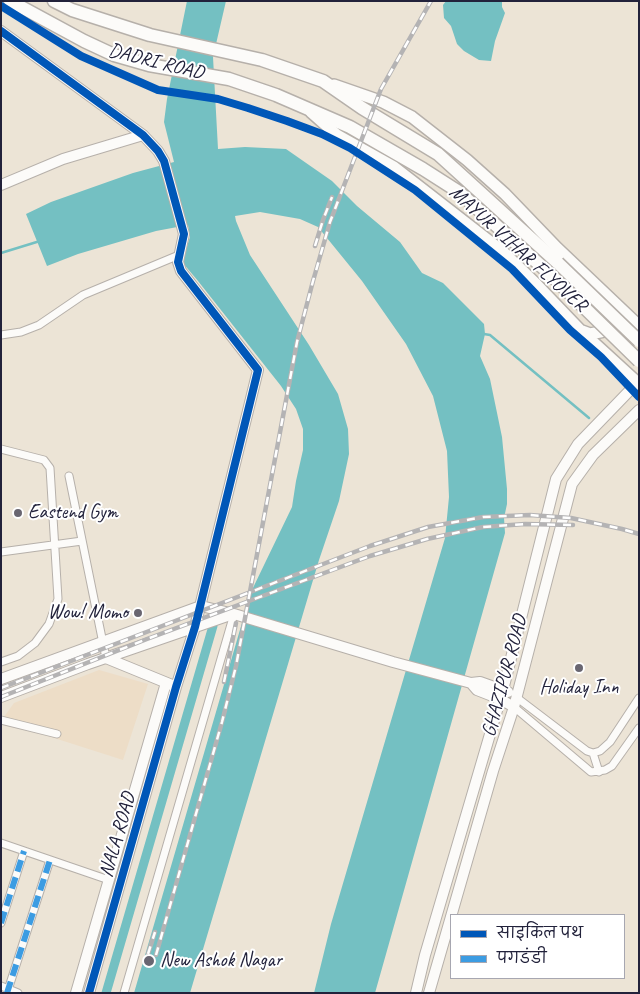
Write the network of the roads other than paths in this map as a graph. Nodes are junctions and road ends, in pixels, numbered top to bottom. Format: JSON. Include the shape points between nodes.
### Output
{"nodes":[{"id":1,"x":10,"y":1,"type":"edge"},
{"id":2,"x":54,"y":1,"type":"edge"},
{"id":3,"x":1,"y":31,"type":"edge"},
{"id":4,"x":323,"y":81,"type":"junction"},
{"id":5,"x":308,"y":110,"type":"junction"},
{"id":6,"x":143,"y":135,"type":"junction"},
{"id":7,"x":1,"y":185,"type":"edge"},
{"id":8,"x":179,"y":255,"type":"junction"},
{"id":9,"x":609,"y":298,"type":"junction"},
{"id":10,"x":639,"y":326,"type":"edge"},
{"id":11,"x":581,"y":331,"type":"junction"},
{"id":12,"x":1,"y":335,"type":"edge"},
{"id":13,"x":639,"y":341,"type":"edge"},
{"id":14,"x":639,"y":361,"type":"edge"},
{"id":15,"x":638,"y":383,"type":"edge"},
{"id":16,"x":639,"y":410,"type":"edge"},
{"id":17,"x":2,"y":450,"type":"edge"},
{"id":18,"x":69,"y":476,"type":"dead end"},
{"id":19,"x":82,"y":541,"type":"junction"},
{"id":20,"x":55,"y":546,"type":"junction"},
{"id":21,"x":1,"y":552,"type":"edge"},
{"id":22,"x":201,"y":606,"type":"junction"},
{"id":23,"x":238,"y":615,"type":"junction"},
{"id":24,"x":196,"y":627,"type":"junction"},
{"id":25,"x":119,"y":635,"type":"junction"},
{"id":26,"x":102,"y":642,"type":"junction"},
{"id":27,"x":125,"y":651,"type":"junction"},
{"id":28,"x":106,"y":658,"type":"junction"},
{"id":29,"x":1,"y":662,"type":"edge"},
{"id":30,"x":1,"y":678,"type":"edge"},
{"id":31,"x":171,"y":685,"type":"junction"},
{"id":32,"x":498,"y":693,"type":"junction"},
{"id":33,"x":1,"y":697,"type":"edge"},
{"id":34,"x":639,"y":698,"type":"edge"},
{"id":35,"x":515,"y":702,"type":"junction"},
{"id":36,"x":1,"y":720,"type":"edge"},
{"id":37,"x":639,"y":728,"type":"edge"},
{"id":38,"x":57,"y":734,"type":"dead end"},
{"id":39,"x":593,"y":753,"type":"junction"},
{"id":40,"x":599,"y":772,"type":"junction"},
{"id":41,"x":1,"y":843,"type":"edge"},
{"id":42,"x":24,"y":851,"type":"junction"},
{"id":43,"x":50,"y":860,"type":"junction"},
{"id":44,"x":109,"y":880,"type":"junction"},
{"id":45,"x":105,"y":893,"type":"junction"},
{"id":46,"x":117,"y":897,"type":"junction"},
{"id":47,"x":451,"y":914,"type":"edge"},
{"id":48,"x":450,"y":918,"type":"edge"},
{"id":49,"x":1,"y":922,"type":"edge"},
{"id":50,"x":5,"y":989,"type":"edge"},
{"id":51,"x":18,"y":993,"type":"edge"},
{"id":52,"x":76,"y":993,"type":"edge"},
{"id":53,"x":89,"y":993,"type":"edge"},
{"id":54,"x":124,"y":993,"type":"edge"},
{"id":55,"x":416,"y":993,"type":"edge"},
{"id":56,"x":428,"y":993,"type":"edge"}],
"edges":[{"from":1,"to":5,"type":"highway","name":"DADRI ROAD","via":[[114,55],[149,65],[229,79]]},
{"from":2,"to":4,"type":"highway","name":"DADRI ROAD","via":[[72,10],[150,34],[262,60]]},
{"from":3,"to":6,"type":"street"},
{"from":4,"to":9,"type":"main road","via":[[382,102],[412,117],[505,194]]},
{"from":4,"to":13,"type":"highway","name":"MAYUR VIHAR FLYOVER","bridge":true,"via":[[438,154]]},
{"from":5,"to":11,"type":"main road","via":[[337,134],[394,166],[502,251]]},
{"from":5,"to":14,"type":"highway","name":"MAYUR VIHAR FLYOVER","bridge":true,"via":[[350,127],[459,192],[550,274]]},
{"from":6,"to":7,"type":"street","via":[[63,159]]},
{"from":6,"to":8,"type":"street","via":[[164,161],[184,234]]},
{"from":8,"to":12,"type":"street","via":[[83,295],[34,327]]},
{"from":8,"to":22,"type":"street","via":[[181,271],[258,370]]},
{"from":9,"to":10,"type":"main road"},
{"from":9,"to":11,"type":"main road","via":[[614,312],[610,326],[597,334]]},
{"from":11,"to":15,"type":"main road"},
{"from":15,"to":32,"type":"street","name":"GHAZIPUR ROAD","via":[[578,444],[556,479]]},
{"from":16,"to":35,"type":"street","name":"GHAZIPUR ROAD","via":[[593,455],[572,484]]},
{"from":17,"to":20,"type":"street","via":[[44,460],[48,465]]},
{"from":18,"to":19,"type":"street"},
{"from":19,"to":20,"type":"street"},
{"from":19,"to":26,"type":"street"},
{"from":20,"to":21,"type":"street"},
{"from":20,"to":29,"type":"street","via":[[58,598],[49,624],[18,656]]},
{"from":22,"to":23,"type":"street"},
{"from":22,"to":24,"type":"street"},
{"from":22,"to":25,"type":"street"},
{"from":23,"to":24,"type":"street"},
{"from":23,"to":32,"type":"street","via":[[470,683],[477,690]]},
{"from":23,"to":54,"type":"street"},
{"from":24,"to":27,"type":"street"},
{"from":24,"to":31,"type":"street"},
{"from":25,"to":26,"type":"street"},
{"from":25,"to":27,"type":"street"},
{"from":26,"to":28,"type":"street"},
{"from":26,"to":30,"type":"street"},
{"from":27,"to":28,"type":"street"},
{"from":28,"to":31,"type":"street"},
{"from":28,"to":33,"type":"street"},
{"from":31,"to":44,"type":"street","name":"NALA ROAD"},
{"from":31,"to":46,"type":"street","name":"NALA ROAD"},
{"from":32,"to":35,"type":"street"},
{"from":32,"to":55,"type":"street","name":"GHAZIPUR ROAD"},
{"from":34,"to":39,"type":"street","via":[[610,742]]},
{"from":35,"to":39,"type":"street"},
{"from":35,"to":40,"type":"street","via":[[591,772]]},
{"from":35,"to":47,"type":"street","name":"GHAZIPUR ROAD"},
{"from":36,"to":38,"type":"street"},
{"from":37,"to":40,"type":"street","via":[[612,766]]},
{"from":39,"to":40,"type":"street"},
{"from":41,"to":42,"type":"street"},
{"from":42,"to":43,"type":"street"},
{"from":42,"to":49,"type":"street"},
{"from":43,"to":44,"type":"street"},
{"from":43,"to":50,"type":"street"},
{"from":44,"to":45,"type":"street","name":"NALA ROAD"},
{"from":45,"to":46,"type":"street"},
{"from":45,"to":52,"type":"street","name":"NALA ROAD"},
{"from":46,"to":53,"type":"street","name":"NALA ROAD"},
{"from":48,"to":56,"type":"street","name":"GHAZIPUR ROAD"},
{"from":50,"to":51,"type":"street"}]}
